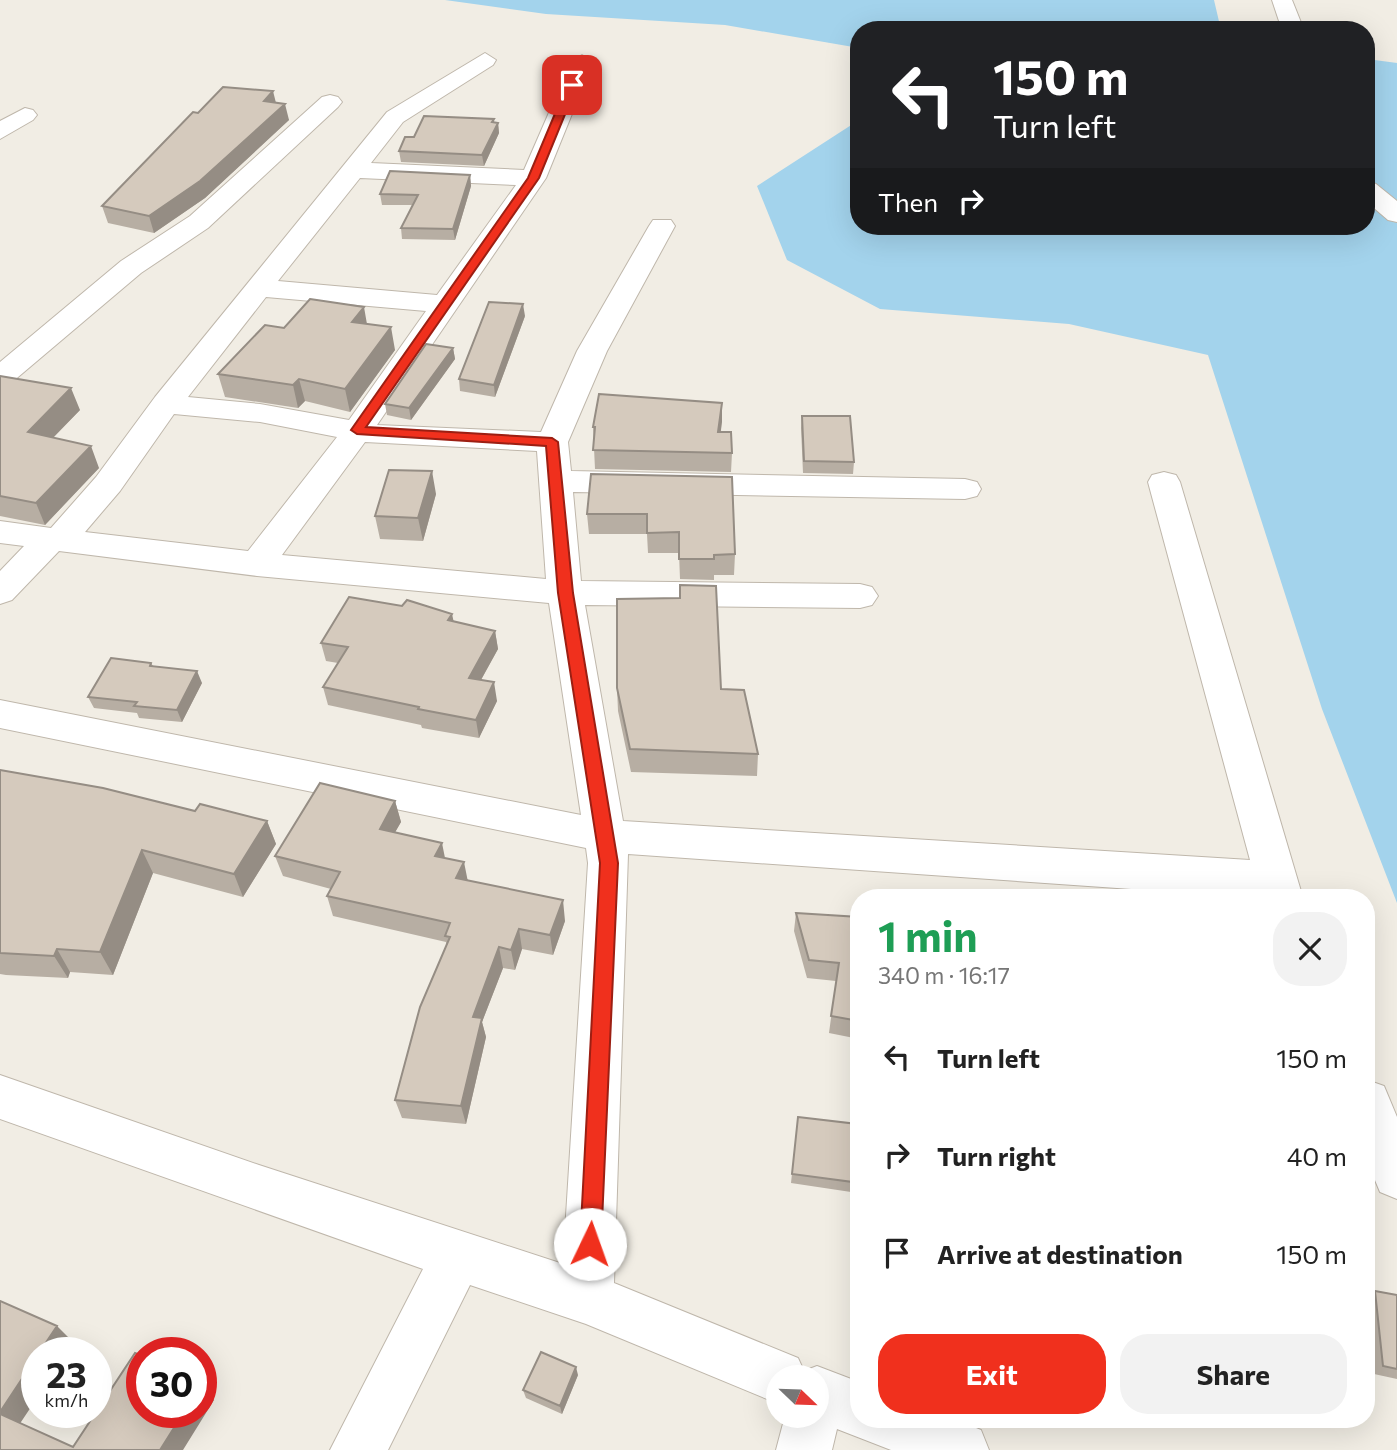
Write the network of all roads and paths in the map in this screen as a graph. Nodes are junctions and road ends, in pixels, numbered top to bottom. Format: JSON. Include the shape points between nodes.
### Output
{"nodes":[{"id":1,"x":1282,"y":0,"type":"edge"},
{"id":2,"x":1290,"y":21,"type":"edge"},
{"id":3,"x":485,"y":60,"type":"dead end"},
{"id":4,"x":582,"y":62,"type":"dead end"},
{"id":5,"x":330,"y":102,"type":"dead end"},
{"id":6,"x":25,"y":115,"type":"dead end"},
{"id":7,"x":0,"y":132,"type":"edge"},
{"id":8,"x":352,"y":170,"type":"junction"},
{"id":9,"x":533,"y":178,"type":"junction"},
{"id":10,"x":1375,"y":196,"type":"edge"},
{"id":11,"x":1397,"y":214,"type":"edge"},
{"id":12,"x":662,"y":226,"type":"dead end"},
{"id":13,"x":258,"y":288,"type":"junction"},
{"id":14,"x":443,"y":304,"type":"junction"},
{"id":15,"x":0,"y":377,"type":"edge"},
{"id":16,"x":166,"y":404,"type":"junction"},
{"id":17,"x":357,"y":430,"type":"junction"},
{"id":18,"x":552,"y":442,"type":"junction"},
{"id":19,"x":555,"y":481,"type":"junction"},
{"id":20,"x":1164,"y":482,"type":"dead end"},
{"id":21,"x":965,"y":489,"type":"dead end"},
{"id":22,"x":0,"y":532,"type":"edge"},
{"id":23,"x":55,"y":539,"type":"junction"},
{"id":24,"x":257,"y":564,"type":"junction"},
{"id":25,"x":0,"y":592,"type":"edge"},
{"id":26,"x":565,"y":593,"type":"junction"},
{"id":27,"x":860,"y":596,"type":"dead end"},
{"id":28,"x":0,"y":714,"type":"edge"},
{"id":29,"x":606,"y":836,"type":"junction"},
{"id":30,"x":1278,"y":888,"type":"edge"},
{"id":31,"x":0,"y":1097,"type":"edge"},
{"id":32,"x":1375,"y":1121,"type":"edge"},
{"id":33,"x":1397,"y":1175,"type":"edge"},
{"id":34,"x":458,"y":1255,"type":"junction"},
{"id":35,"x":587,"y":1298,"type":"junction"},
{"id":36,"x":766,"y":1376,"type":"edge"},
{"id":37,"x":810,"y":1428,"type":"edge"},
{"id":38,"x":906,"y":1428,"type":"edge"},
{"id":39,"x":358,"y":1450,"type":"edge"},
{"id":40,"x":804,"y":1450,"type":"edge"},
{"id":41,"x":961,"y":1450,"type":"edge"}],
"edges":[{"from":1,"to":2,"type":"street"},
{"from":3,"to":8,"type":"street","via":[[395,117]]},
{"from":4,"to":9,"type":"street"},
{"from":5,"to":15,"type":"street","via":[[199,222],[131,267]]},
{"from":6,"to":7,"type":"street"},
{"from":8,"to":9,"type":"street"},
{"from":8,"to":13,"type":"street"},
{"from":9,"to":14,"type":"street"},
{"from":10,"to":11,"type":"street"},
{"from":12,"to":18,"type":"street","via":[[592,351]]},
{"from":13,"to":14,"type":"street"},
{"from":13,"to":16,"type":"street"},
{"from":14,"to":17,"type":"street"},
{"from":16,"to":17,"type":"street","via":[[260,413]]},
{"from":16,"to":23,"type":"street","via":[[108,484]]},
{"from":17,"to":18,"type":"street"},
{"from":17,"to":24,"type":"street"},
{"from":18,"to":19,"type":"street"},
{"from":19,"to":21,"type":"street"},
{"from":19,"to":26,"type":"street"},
{"from":20,"to":30,"type":"street"},
{"from":22,"to":23,"type":"street"},
{"from":23,"to":24,"type":"street"},
{"from":23,"to":25,"type":"street"},
{"from":24,"to":26,"type":"street"},
{"from":26,"to":27,"type":"street"},
{"from":26,"to":29,"type":"street"},
{"from":28,"to":29,"type":"street"},
{"from":29,"to":30,"type":"street"},
{"from":29,"to":35,"type":"street","via":[[609,863]]},
{"from":31,"to":34,"type":"street"},
{"from":32,"to":33,"type":"street"},
{"from":34,"to":35,"type":"street"},
{"from":34,"to":39,"type":"street"},
{"from":35,"to":36,"type":"street"},
{"from":37,"to":40,"type":"street"},
{"from":38,"to":41,"type":"street"}]}
